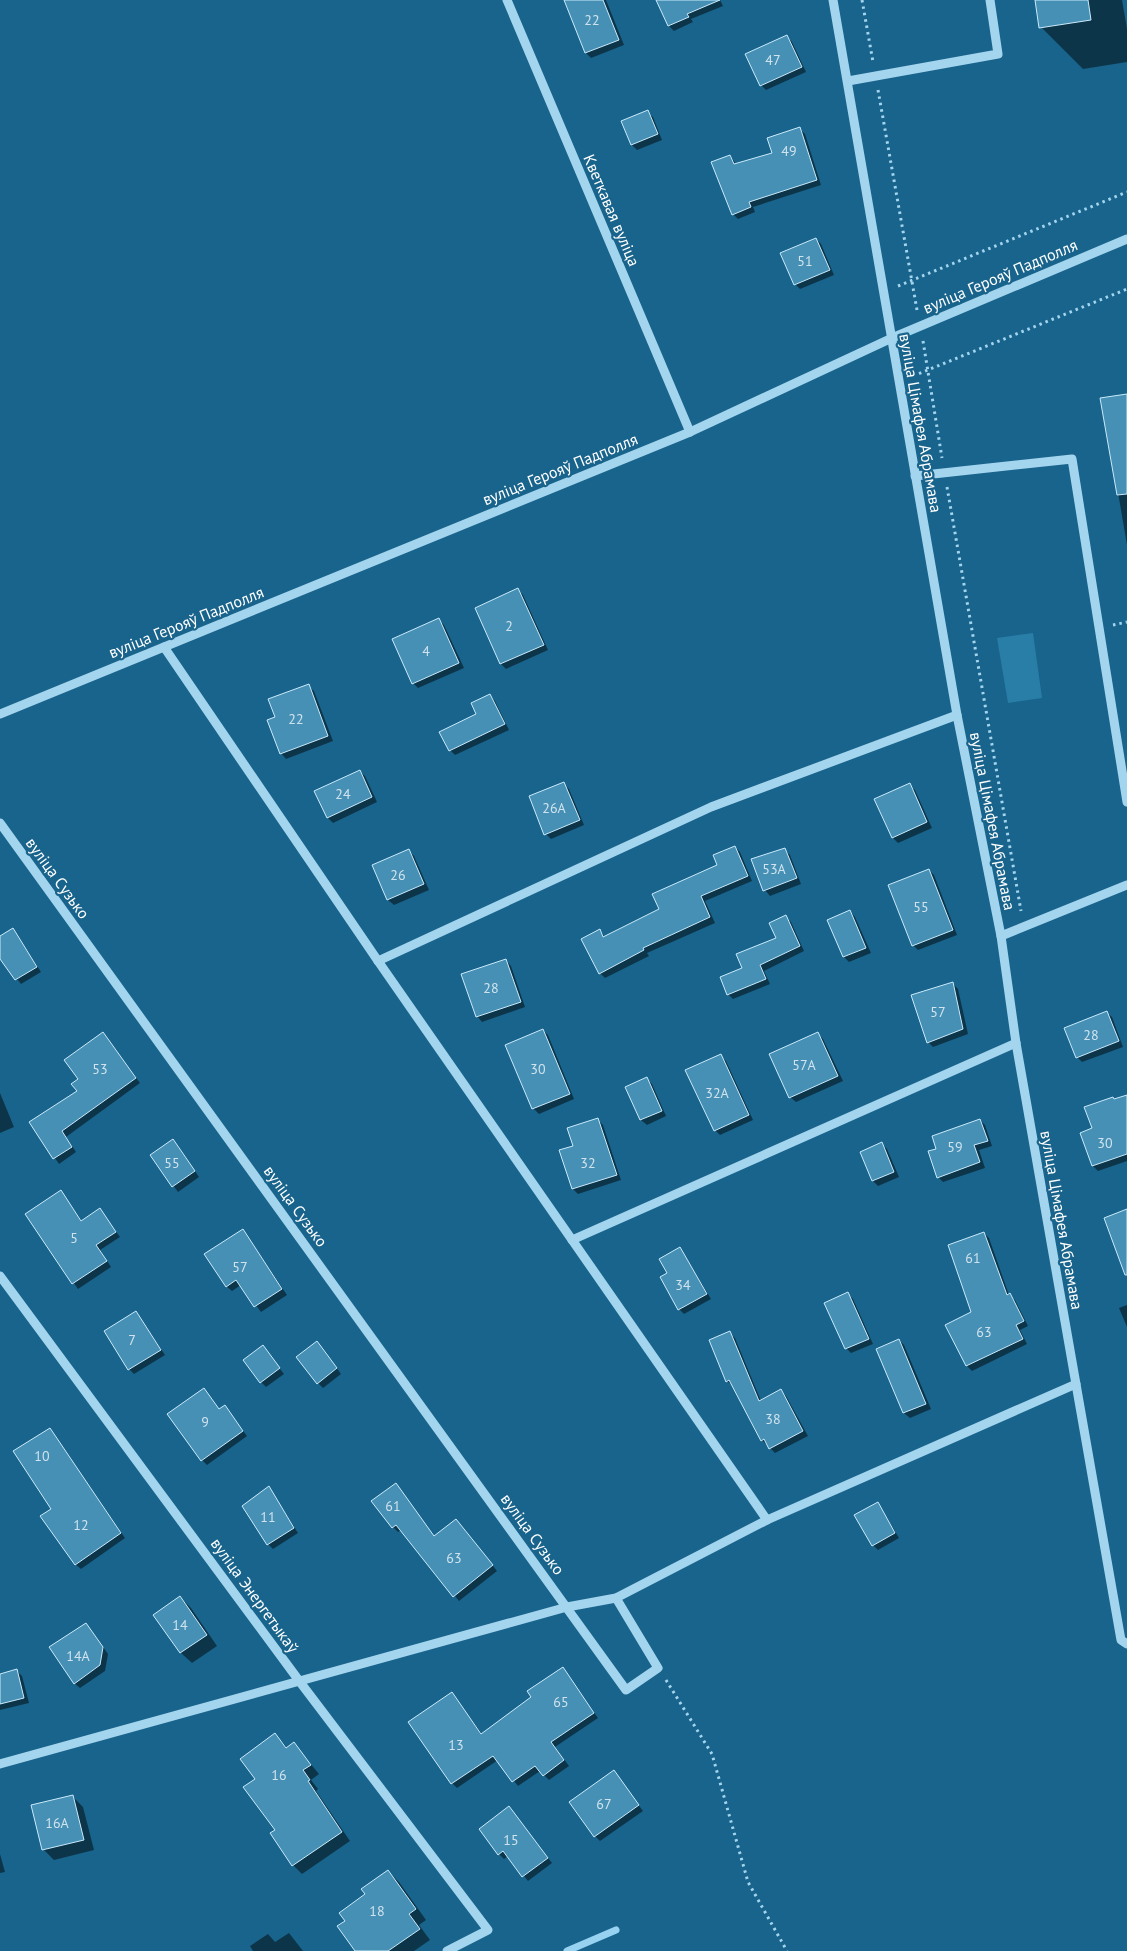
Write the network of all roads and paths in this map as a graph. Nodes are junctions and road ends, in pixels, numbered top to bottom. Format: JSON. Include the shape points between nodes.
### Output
{"nodes":[{"id":1,"x":507,"y":0,"type":"edge"},
{"id":2,"x":833,"y":0,"type":"edge"},
{"id":3,"x":990,"y":0,"type":"edge"},
{"id":4,"x":848,"y":81,"type":"junction"},
{"id":5,"x":1127,"y":192,"type":"edge"},
{"id":6,"x":1127,"y":239,"type":"edge"},
{"id":7,"x":1127,"y":289,"type":"edge"},
{"id":8,"x":884,"y":292,"type":"junction"},
{"id":9,"x":892,"y":338,"type":"junction"},
{"id":10,"x":899,"y":383,"type":"junction"},
{"id":11,"x":690,"y":432,"type":"junction"},
{"id":12,"x":915,"y":476,"type":"junction"},
{"id":13,"x":164,"y":647,"type":"junction"},
{"id":14,"x":0,"y":714,"type":"edge"},
{"id":15,"x":957,"y":715,"type":"junction"},
{"id":16,"x":1127,"y":802,"type":"edge"},
{"id":17,"x":0,"y":823,"type":"edge"},
{"id":18,"x":1127,"y":885,"type":"edge"},
{"id":19,"x":1001,"y":936,"type":"junction"},
{"id":20,"x":378,"y":961,"type":"junction"},
{"id":21,"x":1016,"y":1043,"type":"junction"},
{"id":22,"x":572,"y":1240,"type":"junction"},
{"id":23,"x":0,"y":1276,"type":"edge"},
{"id":24,"x":1076,"y":1384,"type":"junction"},
{"id":25,"x":767,"y":1520,"type":"junction"},
{"id":26,"x":616,"y":1598,"type":"junction"},
{"id":27,"x":567,"y":1607,"type":"junction"},
{"id":28,"x":1127,"y":1644,"type":"edge"},
{"id":29,"x":658,"y":1668,"type":"junction"},
{"id":30,"x":300,"y":1682,"type":"junction"},
{"id":31,"x":0,"y":1764,"type":"edge"},
{"id":32,"x":447,"y":1951,"type":"edge"},
{"id":33,"x":786,"y":1951,"type":"edge"}],
"edges":[{"from":1,"to":11,"type":"street","name":"Кветкавая вуліца"},
{"from":2,"to":4,"type":"street","name":"вуліца Цімафея Абрамава"},
{"from":3,"to":4,"type":"street","via":[[998,54]]},
{"from":4,"to":8,"type":"street","name":"вуліца Цімафея Абрамава"},
{"from":5,"to":8,"type":"path"},
{"from":6,"to":9,"type":"street","name":"вуліца Герояў Падполля"},
{"from":7,"to":10,"type":"path"},
{"from":8,"to":9,"type":"street","name":"вуліца Цімафея Абрамава"},
{"from":9,"to":10,"type":"street","name":"вуліца Цімафея Абрамава"},
{"from":9,"to":11,"type":"street","name":"вуліца Герояў Падполля"},
{"from":10,"to":12,"type":"street","name":"вуліца Цімафея Абрамава"},
{"from":11,"to":13,"type":"street","name":"вуліца Герояў Падполля"},
{"from":12,"to":15,"type":"street","name":"вуліца Цімафея Абрамава"},
{"from":12,"to":16,"type":"street","via":[[1072,459]]},
{"from":13,"to":14,"type":"street","name":"вуліца Герояў Падполля"},
{"from":13,"to":20,"type":"street"},
{"from":15,"to":19,"type":"street","name":"вуліца Цімафея Абрамава"},
{"from":15,"to":20,"type":"street","via":[[712,807]]},
{"from":17,"to":27,"type":"street","name":"вуліца Сузько"},
{"from":18,"to":19,"type":"street"},
{"from":19,"to":21,"type":"street","name":"вуліца Цімафея Абрамава"},
{"from":20,"to":22,"type":"street"},
{"from":21,"to":22,"type":"street"},
{"from":21,"to":24,"type":"street","name":"вуліца Цімафея Абрамава"},
{"from":22,"to":25,"type":"street"},
{"from":23,"to":30,"type":"street","name":"вуліца Энергетыкаў"},
{"from":24,"to":25,"type":"street"},
{"from":24,"to":28,"type":"street","name":"вуліца Цімафея Абрамава","via":[[1121,1640]]},
{"from":25,"to":26,"type":"street"},
{"from":26,"to":27,"type":"street"},
{"from":26,"to":29,"type":"street"},
{"from":27,"to":29,"type":"street","name":"вуліца Сузько","via":[[626,1690]]},
{"from":27,"to":30,"type":"street"},
{"from":29,"to":33,"type":"path","via":[[712,1754],[748,1882]]},
{"from":30,"to":31,"type":"street"},
{"from":30,"to":32,"type":"street","name":"вуліца Энергетыкаў","via":[[488,1930]]}]}
